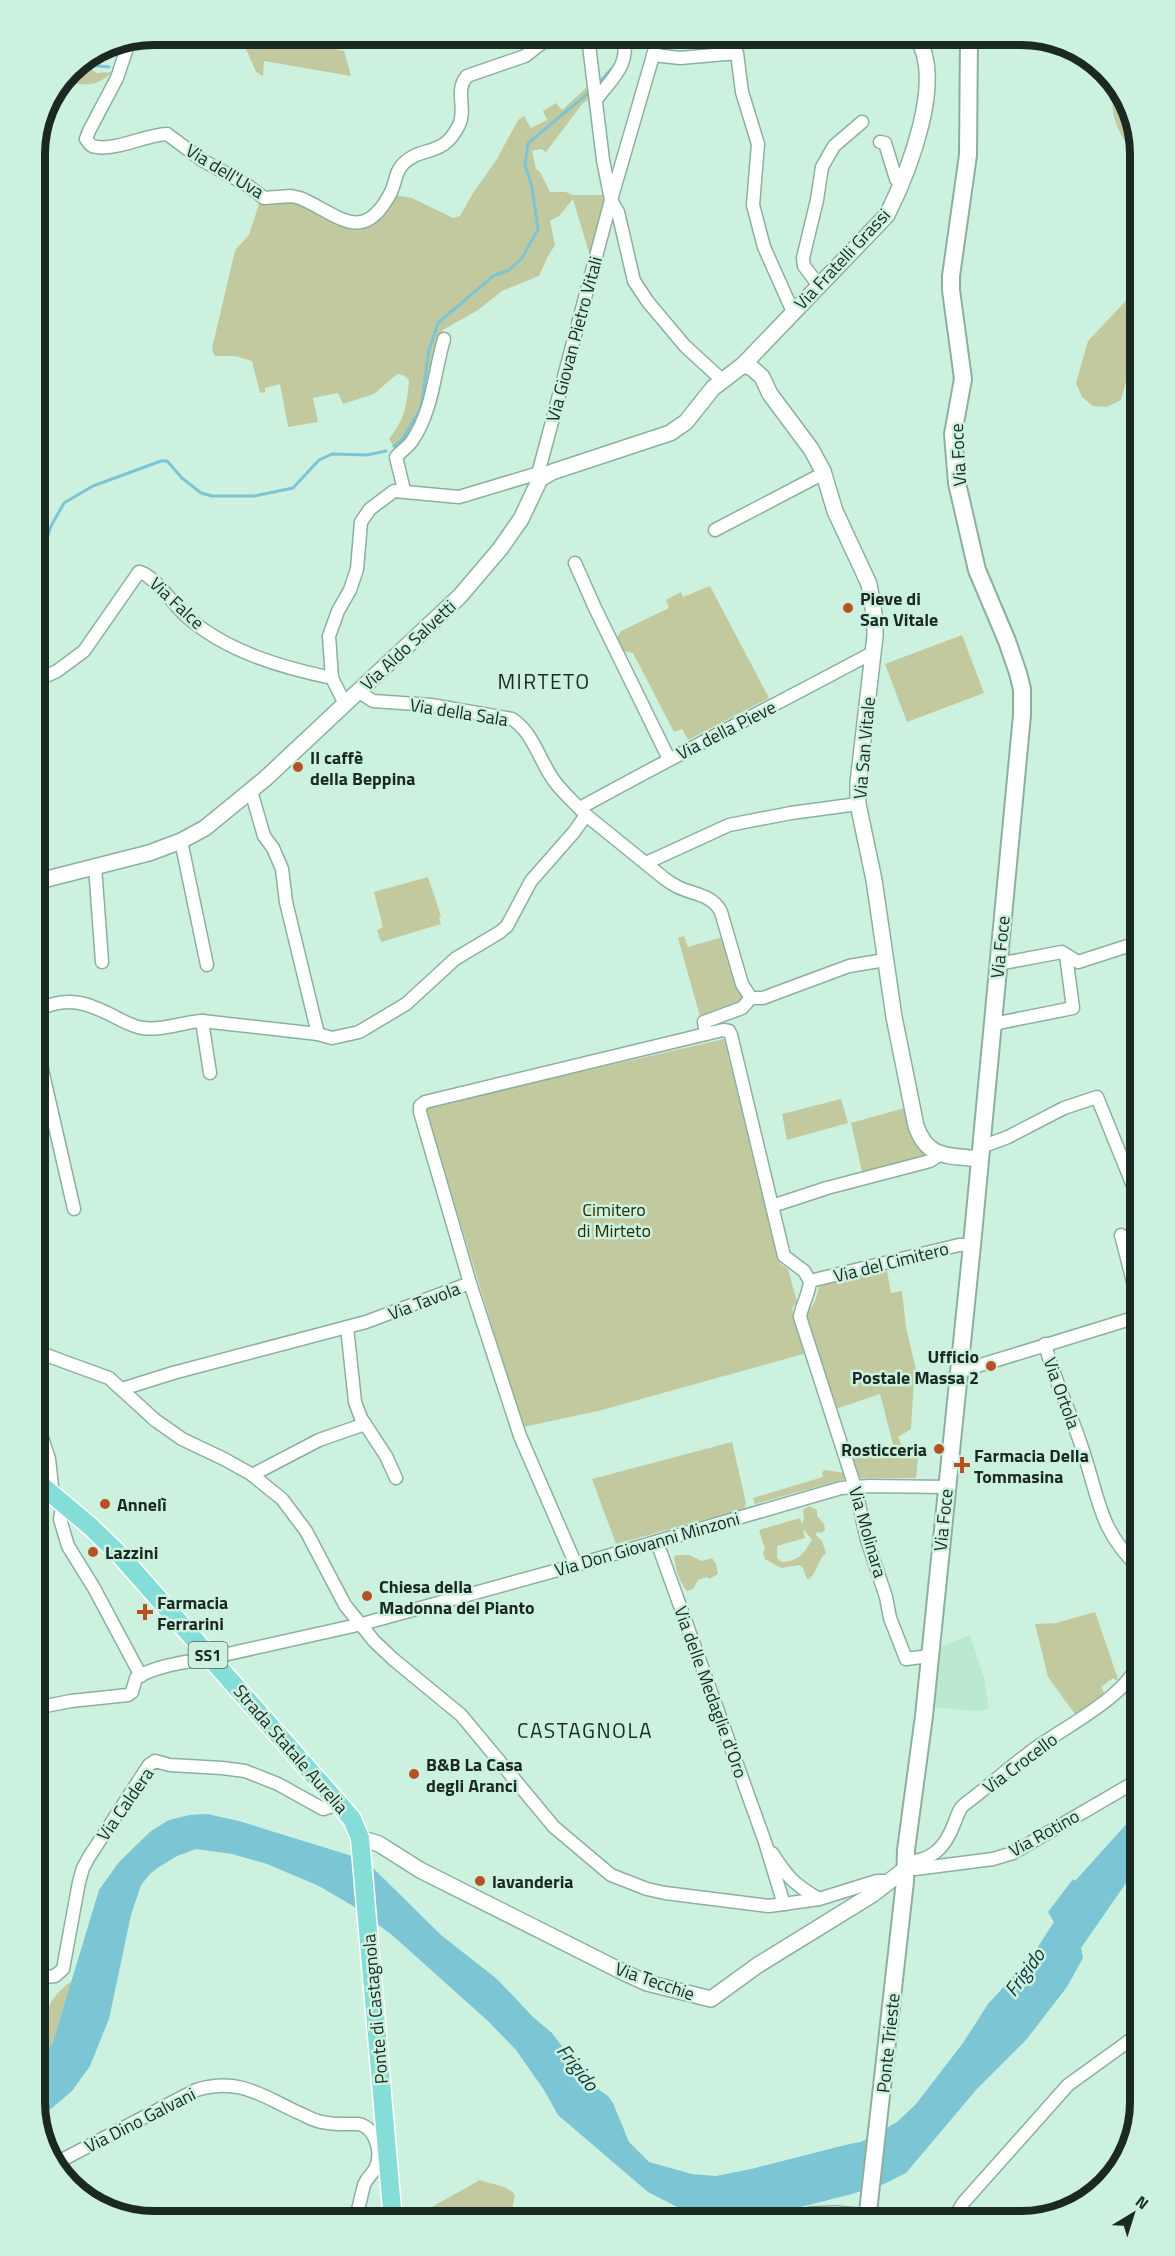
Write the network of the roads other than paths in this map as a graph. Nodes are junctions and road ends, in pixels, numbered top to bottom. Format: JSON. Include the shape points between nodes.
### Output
{"nodes":[{"id":1,"x":539,"y":45,"type":"edge"},
{"id":2,"x":589,"y":45,"type":"edge"},
{"id":3,"x":625,"y":45,"type":"edge"},
{"id":4,"x":656,"y":45,"type":"edge"},
{"id":5,"x":921,"y":45,"type":"edge"},
{"id":6,"x":969,"y":45,"type":"edge"},
{"id":7,"x":128,"y":48,"type":"edge"},
{"id":8,"x":653,"y":55,"type":"junction"},
{"id":9,"x":595,"y":99,"type":"junction"},
{"id":10,"x":862,"y":122,"type":"dead end"},
{"id":11,"x":880,"y":142,"type":"dead end"},
{"id":12,"x":902,"y":186,"type":"junction"},
{"id":13,"x":611,"y":200,"type":"junction"},
{"id":14,"x":820,"y":287,"type":"junction"},
{"id":15,"x":793,"y":312,"type":"junction"},
{"id":16,"x":444,"y":339,"type":"dead end"},
{"id":17,"x":743,"y":366,"type":"junction"},
{"id":18,"x":722,"y":380,"type":"junction"},
{"id":19,"x":824,"y":474,"type":"junction"},
{"id":20,"x":540,"y":476,"type":"junction"},
{"id":21,"x":405,"y":490,"type":"junction"},
{"id":22,"x":715,"y":530,"type":"dead end"},
{"id":23,"x":575,"y":562,"type":"dead end"},
{"id":24,"x":872,"y":653,"type":"junction"},
{"id":25,"x":45,"y":676,"type":"edge"},
{"id":26,"x":332,"y":678,"type":"junction"},
{"id":27,"x":359,"y":692,"type":"junction"},
{"id":28,"x":345,"y":705,"type":"junction"},
{"id":29,"x":669,"y":759,"type":"junction"},
{"id":30,"x":251,"y":791,"type":"junction"},
{"id":31,"x":858,"y":804,"type":"junction"},
{"id":32,"x":583,"y":811,"type":"junction"},
{"id":33,"x":181,"y":841,"type":"junction"},
{"id":34,"x":646,"y":863,"type":"junction"},
{"id":35,"x":95,"y":866,"type":"junction"},
{"id":36,"x":45,"y":879,"type":"edge"},
{"id":37,"x":1130,"y":946,"type":"edge"},
{"id":38,"x":1066,"y":955,"type":"junction"},
{"id":39,"x":885,"y":960,"type":"junction"},
{"id":40,"x":102,"y":962,"type":"dead end"},
{"id":41,"x":999,"y":964,"type":"junction"},
{"id":42,"x":207,"y":965,"type":"dead end"},
{"id":43,"x":751,"y":998,"type":"junction"},
{"id":44,"x":45,"y":1005,"type":"edge"},
{"id":45,"x":202,"y":1021,"type":"junction"},
{"id":46,"x":993,"y":1024,"type":"junction"},
{"id":47,"x":318,"y":1034,"type":"junction"},
{"id":48,"x":706,"y":1034,"type":"junction"},
{"id":49,"x":210,"y":1072,"type":"dead end"},
{"id":50,"x":45,"y":1083,"type":"edge"},
{"id":51,"x":981,"y":1153,"type":"junction"},
{"id":52,"x":940,"y":1154,"type":"junction"},
{"id":53,"x":1130,"y":1177,"type":"edge"},
{"id":54,"x":772,"y":1206,"type":"junction"},
{"id":55,"x":74,"y":1209,"type":"dead end"},
{"id":56,"x":1121,"y":1235,"type":"dead end"},
{"id":57,"x":972,"y":1245,"type":"junction"},
{"id":58,"x":1130,"y":1271,"type":"edge"},
{"id":59,"x":810,"y":1281,"type":"junction"},
{"id":60,"x":470,"y":1283,"type":"junction"},
{"id":61,"x":1130,"y":1319,"type":"edge"},
{"id":62,"x":347,"y":1327,"type":"junction"},
{"id":63,"x":1044,"y":1344,"type":"junction"},
{"id":64,"x":45,"y":1355,"type":"edge"},
{"id":65,"x":958,"y":1372,"type":"junction"},
{"id":66,"x":122,"y":1389,"type":"junction"},
{"id":67,"x":365,"y":1424,"type":"junction"},
{"id":68,"x":45,"y":1447,"type":"edge"},
{"id":69,"x":252,"y":1474,"type":"junction"},
{"id":70,"x":396,"y":1478,"type":"dead end"},
{"id":71,"x":855,"y":1487,"type":"junction"},
{"id":72,"x":947,"y":1487,"type":"junction"},
{"id":73,"x":45,"y":1488,"type":"edge"},
{"id":74,"x":58,"y":1499,"type":"junction"},
{"id":75,"x":657,"y":1542,"type":"junction"},
{"id":76,"x":1130,"y":1560,"type":"edge"},
{"id":77,"x":576,"y":1565,"type":"junction"},
{"id":78,"x":362,"y":1624,"type":"junction"},
{"id":79,"x":929,"y":1656,"type":"junction"},
{"id":80,"x":210,"y":1658,"type":"junction"},
{"id":81,"x":141,"y":1676,"type":"junction"},
{"id":82,"x":1130,"y":1678,"type":"edge"},
{"id":83,"x":45,"y":1706,"type":"edge"},
{"id":84,"x":1130,"y":1785,"type":"edge"},
{"id":85,"x":339,"y":1804,"type":"junction"},
{"id":86,"x":361,"y":1842,"type":"junction"},
{"id":87,"x":765,"y":1842,"type":"junction"},
{"id":88,"x":901,"y":1873,"type":"junction"},
{"id":89,"x":788,"y":1878,"type":"junction"},
{"id":90,"x":819,"y":1899,"type":"junction"},
{"id":91,"x":785,"y":1904,"type":"junction"},
{"id":92,"x":45,"y":1977,"type":"edge"},
{"id":93,"x":1130,"y":2040,"type":"edge"},
{"id":94,"x":62,"y":2160,"type":"edge"},
{"id":95,"x":358,"y":2211,"type":"edge"},
{"id":96,"x":392,"y":2211,"type":"edge"},
{"id":97,"x":868,"y":2211,"type":"edge"},
{"id":98,"x":959,"y":2211,"type":"edge"}],
"edges":[{"from":1,"to":7,"type":"street","name":"Via dell'Uva","via":[[525,56],[467,76],[460,88],[461,120],[450,139],[442,147],[406,161],[375,215],[348,224],[300,198],[264,198],[167,134],[98,148],[91,146],[86,139],[89,131]]},
{"from":2,"to":9,"type":"street"},
{"from":3,"to":9,"type":"street","via":[[623,66]]},
{"from":4,"to":8,"type":"street","name":"Via Giovan Pietro Vitali"},
{"from":5,"to":12,"type":"street","name":"Via Fratelli Grassi","via":[[927,67],[924,121]]},
{"from":6,"to":41,"type":"main road","name":"Via Foce","via":[[968,155],[951,276],[963,379],[954,421],[954,453],[977,570],[1007,641],[1022,690]]},
{"from":8,"to":13,"type":"street","name":"Via Giovan Pietro Vitali"},
{"from":8,"to":15,"type":"street","via":[[680,58],[737,53],[742,92],[758,144],[753,205],[764,247]]},
{"from":9,"to":13,"type":"street"},
{"from":10,"to":14,"type":"street","via":[[834,146],[822,167],[818,201],[803,258],[804,267]]},
{"from":11,"to":12,"type":"street","via":[[885,143],[896,179]]},
{"from":12,"to":14,"type":"street","name":"Via Fratelli Grassi","via":[[887,215]]},
{"from":13,"to":18,"type":"street","via":[[618,212],[631,272],[639,290],[685,346]]},
{"from":13,"to":20,"type":"street","name":"Via Giovan Pietro Vitali"},
{"from":14,"to":15,"type":"street","name":"Via Fratelli Grassi"},
{"from":15,"to":17,"type":"street","name":"Via Fratelli Grassi"},
{"from":16,"to":21,"type":"street","via":[[432,398],[418,432],[396,457]]},
{"from":17,"to":18,"type":"street"},
{"from":17,"to":19,"type":"street","name":"Via San Vitale","via":[[762,377]]},
{"from":18,"to":20,"type":"street","via":[[686,422],[670,433]]},
{"from":19,"to":22,"type":"street"},
{"from":19,"to":24,"type":"street","name":"Via San Vitale","via":[[835,511],[869,585],[875,620]]},
{"from":20,"to":21,"type":"street","via":[[459,497]]},
{"from":20,"to":27,"type":"street","name":"Via Aldo Salvetti","via":[[521,519],[478,577]]},
{"from":21,"to":26,"type":"street","via":[[394,491],[360,522],[357,569],[328,636]]},
{"from":23,"to":29,"type":"street"},
{"from":24,"to":29,"type":"street","name":"Via della Pieve"},
{"from":24,"to":31,"type":"street","name":"Via San Vitale"},
{"from":25,"to":26,"type":"street","name":"Via Falce","via":[[84,651],[139,572],[152,579],[185,615],[228,645]]},
{"from":26,"to":28,"type":"street"},
{"from":27,"to":28,"type":"street","name":"Via Aldo Salvetti"},
{"from":27,"to":32,"type":"street","name":"Via della Sala","via":[[373,701],[430,705],[512,719],[529,735],[555,783]]},
{"from":28,"to":30,"type":"street","name":"Via Aldo Salvetti"},
{"from":29,"to":32,"type":"street","name":"Via della Pieve"},
{"from":30,"to":33,"type":"street","name":"Via Aldo Salvetti","via":[[205,828]]},
{"from":30,"to":47,"type":"street","via":[[264,836],[282,869],[286,902]]},
{"from":31,"to":34,"type":"street","via":[[729,825]]},
{"from":31,"to":39,"type":"street","name":"Via San Vitale","via":[[876,889]]},
{"from":32,"to":34,"type":"street","name":"Via della Sala"},
{"from":32,"to":47,"type":"street","via":[[574,832],[539,869],[500,932],[455,959],[406,1004],[359,1032],[332,1038]]},
{"from":33,"to":35,"type":"street","name":"Via Aldo Salvetti"},
{"from":33,"to":42,"type":"street"},
{"from":34,"to":43,"type":"street","name":"Via della Sala","via":[[678,887],[717,904],[742,984]]},
{"from":35,"to":36,"type":"street","name":"Via Aldo Salvetti"},
{"from":35,"to":40,"type":"street"},
{"from":37,"to":38,"type":"street","via":[[1078,962]]},
{"from":38,"to":41,"type":"street","via":[[1062,952]]},
{"from":38,"to":46,"type":"street","via":[[1073,1008]]},
{"from":39,"to":43,"type":"street","via":[[849,966],[762,998]]},
{"from":39,"to":52,"type":"street","name":"Via San Vitale","via":[[916,1126],[921,1142]]},
{"from":41,"to":46,"type":"main road","name":"Via Foce"},
{"from":43,"to":48,"type":"street","via":[[742,1008],[704,1022]]},
{"from":44,"to":45,"type":"street","via":[[81,1002],[141,1028]]},
{"from":45,"to":47,"type":"street"},
{"from":45,"to":49,"type":"street"},
{"from":46,"to":51,"type":"main road","name":"Via Foce"},
{"from":48,"to":54,"type":"street","via":[[723,1030],[731,1035]]},
{"from":48,"to":60,"type":"street","via":[[420,1106]]},
{"from":50,"to":55,"type":"street"},
{"from":51,"to":52,"type":"street"},
{"from":51,"to":53,"type":"street","via":[[1064,1108],[1097,1097]]},
{"from":51,"to":57,"type":"main road","name":"Via Foce"},
{"from":52,"to":54,"type":"street","via":[[930,1161]]},
{"from":54,"to":59,"type":"street","via":[[784,1256],[804,1271]]},
{"from":56,"to":58,"type":"street"},
{"from":57,"to":59,"type":"street","name":"Via del Cimitero"},
{"from":57,"to":65,"type":"main road","name":"Via Foce"},
{"from":59,"to":71,"type":"street","name":"Via Molinara","via":[[800,1317]]},
{"from":60,"to":62,"type":"street","name":"Via Tavola"},
{"from":60,"to":77,"type":"street","name":"Via Tavola","via":[[520,1436]]},
{"from":61,"to":63,"type":"street"},
{"from":62,"to":66,"type":"street","name":"Via Tavola"},
{"from":62,"to":67,"type":"street","via":[[355,1402]]},
{"from":63,"to":65,"type":"street"},
{"from":63,"to":76,"type":"street","name":"Via Ortola","via":[[1082,1447],[1102,1518]]},
{"from":64,"to":66,"type":"street","via":[[109,1378]]},
{"from":65,"to":72,"type":"main road","name":"Via Foce"},
{"from":66,"to":69,"type":"street","via":[[182,1439]]},
{"from":67,"to":69,"type":"street","via":[[319,1440]]},
{"from":67,"to":70,"type":"street"},
{"from":68,"to":74,"type":"street"},
{"from":69,"to":78,"type":"street","via":[[294,1513],[337,1592]]},
{"from":71,"to":72,"type":"street","name":"Via Don Giovanni Minzoni"},
{"from":71,"to":75,"type":"street","name":"Via Don Giovanni Minzoni"},
{"from":71,"to":79,"type":"street","name":"Via Molinara","via":[[867,1540],[904,1655],[906,1659]]},
{"from":72,"to":79,"type":"main road","name":"Via Foce"},
{"from":73,"to":74,"type":"main road","name":"Strada Statale Aurelia","number":"SS1"},
{"from":74,"to":80,"type":"main road","name":"Strada Statale Aurelia","number":"SS1","via":[[120,1555]]},
{"from":74,"to":81,"type":"street","via":[[68,1546]]},
{"from":75,"to":77,"type":"street","name":"Via Don Giovanni Minzoni"},
{"from":75,"to":87,"type":"street","name":"Via delle Medaglie d'Oro"},
{"from":77,"to":78,"type":"street","name":"Via Don Giovanni Minzoni"},
{"from":78,"to":80,"type":"street","name":"Via Don Giovanni Minzoni"},
{"from":78,"to":91,"type":"street","via":[[393,1659],[461,1715],[554,1827],[611,1875],[665,1893],[769,1906]]},
{"from":79,"to":88,"type":"main road","name":"Via Foce"},
{"from":80,"to":81,"type":"street","name":"Via Don Giovanni Minzoni"},
{"from":80,"to":85,"type":"main road","name":"Strada Statale Aurelia","number":"SS1"},
{"from":81,"to":83,"type":"street","via":[[128,1695]]},
{"from":82,"to":88,"type":"street","name":"Via Crocello","via":[[1098,1707],[1028,1753],[961,1806],[950,1834],[930,1857]]},
{"from":84,"to":88,"type":"street","name":"Via Rotino","via":[[1013,1853]]},
{"from":85,"to":86,"type":"main road","name":"Strada Statale Aurelia","number":"SS1","via":[[357,1827]]},
{"from":85,"to":92,"type":"street","name":"Via Caldera","via":[[323,1809],[245,1771],[155,1761],[88,1857],[79,1882],[63,1969],[55,1976]]},
{"from":86,"to":88,"type":"street","name":"Via Tecchie","via":[[379,1844],[420,1870],[625,1973],[711,1999]]},
{"from":86,"to":96,"type":"main road","name":"Ponte di Castagnola"},
{"from":87,"to":89,"type":"street","name":"Via delle Medaglie d'Oro"},
{"from":87,"to":91,"type":"street","name":"Via delle Medaglie d'Oro"},
{"from":88,"to":90,"type":"street"},
{"from":88,"to":97,"type":"main road","name":"Ponte Trieste"},
{"from":89,"to":90,"type":"street","name":"Via delle Medaglie d'Oro"},
{"from":89,"to":91,"type":"street"},
{"from":90,"to":91,"type":"street"},
{"from":93,"to":98,"type":"street","via":[[1068,2085]]},
{"from":94,"to":95,"type":"street","name":"Via Dino Galvani","via":[[196,2090],[234,2085],[259,2092],[312,2119],[364,2125],[373,2134],[379,2160],[363,2188]]}]}
